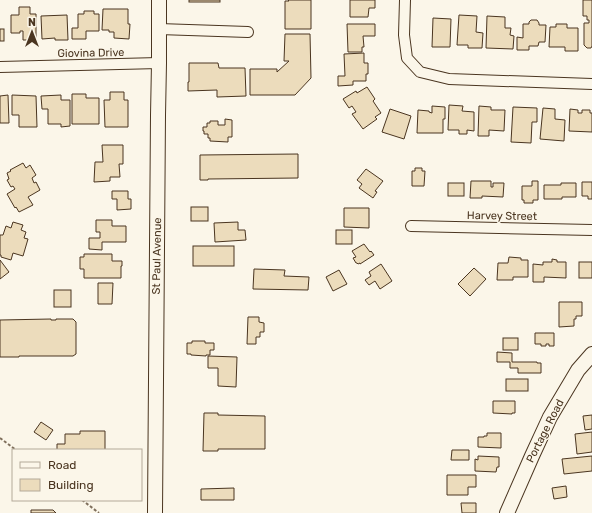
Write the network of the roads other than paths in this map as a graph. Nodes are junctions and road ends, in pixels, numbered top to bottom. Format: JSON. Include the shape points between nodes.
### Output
{"nodes":[{"id":1,"x":159,"y":0,"type":"edge"},
{"id":2,"x":405,"y":0,"type":"edge"},
{"id":3,"x":159,"y":28,"type":"junction"},
{"id":4,"x":248,"y":32,"type":"dead end"},
{"id":5,"x":160,"y":63,"type":"junction"},
{"id":6,"x":0,"y":67,"type":"edge"},
{"id":7,"x":592,"y":84,"type":"edge"},
{"id":8,"x":411,"y":226,"type":"dead end"},
{"id":9,"x":592,"y":230,"type":"edge"},
{"id":10,"x":592,"y":354,"type":"edge"},
{"id":11,"x":155,"y":513,"type":"edge"},
{"id":12,"x":507,"y":513,"type":"edge"}],
"edges":[{"from":1,"to":3,"type":"main road","name":"St Paul Avenue"},
{"from":2,"to":7,"type":"street","via":[[406,58],[420,72],[448,79]]},
{"from":3,"to":4,"type":"street"},
{"from":3,"to":5,"type":"main road","name":"St Paul Avenue"},
{"from":5,"to":6,"type":"street","name":"Giovina Drive"},
{"from":5,"to":11,"type":"main road","name":"St Paul Avenue"},
{"from":8,"to":9,"type":"street","name":"Harvey Street"},
{"from":10,"to":12,"type":"main road","name":"Portage Road","via":[[578,370],[550,417]]}]}
